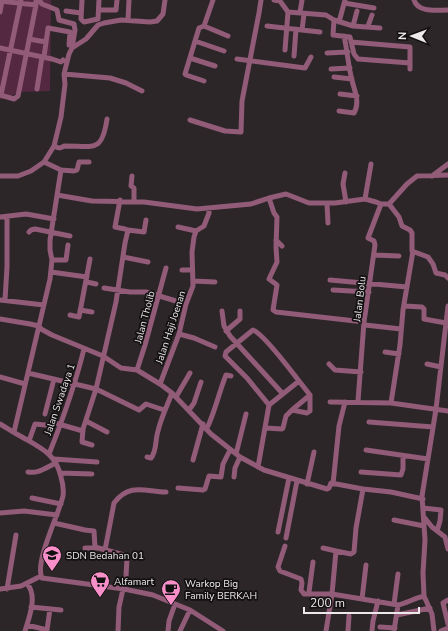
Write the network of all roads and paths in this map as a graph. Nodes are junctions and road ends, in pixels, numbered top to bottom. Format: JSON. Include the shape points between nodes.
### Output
{"nodes":[{"id":1,"x":82,"y":0,"type":"edge"},
{"id":2,"x":99,"y":0,"type":"edge"},
{"id":3,"x":116,"y":0,"type":"edge"},
{"id":4,"x":129,"y":0,"type":"edge"},
{"id":5,"x":165,"y":0,"type":"edge"},
{"id":6,"x":213,"y":0,"type":"edge"},
{"id":7,"x":261,"y":0,"type":"edge"},
{"id":8,"x":274,"y":0,"type":"edge"},
{"id":9,"x":302,"y":0,"type":"edge"},
{"id":10,"x":414,"y":0,"type":"edge"},
{"id":11,"x":2,"y":1,"type":"edge"},
{"id":12,"x":344,"y":1,"type":"edge"},
{"id":13,"x":21,"y":2,"type":"edge"},
{"id":14,"x":37,"y":2,"type":"edge"},
{"id":15,"x":374,"y":8,"type":"dead end"},
{"id":16,"x":98,"y":10,"type":"junction"},
{"id":17,"x":448,"y":10,"type":"edge"},
{"id":18,"x":66,"y":11,"type":"dead end"},
{"id":19,"x":357,"y":11,"type":"dead end"},
{"id":20,"x":0,"y":12,"type":"edge"},
{"id":21,"x":288,"y":12,"type":"junction"},
{"id":22,"x":81,"y":13,"type":"junction"},
{"id":23,"x":302,"y":13,"type":"junction"},
{"id":24,"x":372,"y":15,"type":"dead end"},
{"id":25,"x":128,"y":20,"type":"junction"},
{"id":26,"x":336,"y":21,"type":"junction"},
{"id":27,"x":96,"y":22,"type":"junction"},
{"id":28,"x":204,"y":26,"type":"junction"},
{"id":29,"x":267,"y":26,"type":"dead end"},
{"id":30,"x":353,"y":26,"type":"junction"},
{"id":31,"x":368,"y":26,"type":"junction"},
{"id":32,"x":380,"y":28,"type":"dead end"},
{"id":33,"x":288,"y":29,"type":"junction"},
{"id":34,"x":296,"y":29,"type":"junction"},
{"id":35,"x":302,"y":30,"type":"junction"},
{"id":36,"x":320,"y":32,"type":"dead end"},
{"id":37,"x":228,"y":36,"type":"dead end"},
{"id":38,"x":344,"y":36,"type":"junction"},
{"id":39,"x":29,"y":39,"type":"junction"},
{"id":40,"x":46,"y":42,"type":"junction"},
{"id":41,"x":195,"y":42,"type":"junction"},
{"id":42,"x":351,"y":42,"type":"junction"},
{"id":43,"x":70,"y":47,"type":"junction"},
{"id":44,"x":0,"y":48,"type":"edge"},
{"id":45,"x":285,"y":50,"type":"dead end"},
{"id":46,"x":11,"y":51,"type":"junction"},
{"id":47,"x":224,"y":51,"type":"dead end"},
{"id":48,"x":348,"y":52,"type":"junction"},
{"id":49,"x":327,"y":53,"type":"dead end"},
{"id":50,"x":26,"y":54,"type":"junction"},
{"id":51,"x":294,"y":56,"type":"dead end"},
{"id":52,"x":43,"y":57,"type":"junction"},
{"id":53,"x":311,"y":57,"type":"dead end"},
{"id":54,"x":190,"y":58,"type":"junction"},
{"id":55,"x":237,"y":59,"type":"dead end"},
{"id":56,"x":249,"y":60,"type":"junction"},
{"id":57,"x":65,"y":61,"type":"junction"},
{"id":58,"x":215,"y":66,"type":"dead end"},
{"id":59,"x":350,"y":68,"type":"junction"},
{"id":60,"x":331,"y":69,"type":"dead end"},
{"id":61,"x":64,"y":74,"type":"junction"},
{"id":62,"x":334,"y":77,"type":"dead end"},
{"id":63,"x":352,"y":79,"type":"junction"},
{"id":64,"x":204,"y":81,"type":"dead end"},
{"id":65,"x":37,"y":89,"type":"dead end"},
{"id":66,"x":142,"y":91,"type":"dead end"},
{"id":67,"x":340,"y":94,"type":"dead end"},
{"id":68,"x":0,"y":95,"type":"edge"},
{"id":69,"x":357,"y":96,"type":"junction"},
{"id":70,"x":339,"y":111,"type":"dead end"},
{"id":71,"x":107,"y":119,"type":"dead end"},
{"id":72,"x":190,"y":120,"type":"dead end"},
{"id":73,"x":54,"y":146,"type":"junction"},
{"id":74,"x":44,"y":162,"type":"junction"},
{"id":75,"x":89,"y":162,"type":"dead end"},
{"id":76,"x":371,"y":164,"type":"dead end"},
{"id":77,"x":448,"y":164,"type":"edge"},
{"id":78,"x":61,"y":170,"type":"junction"},
{"id":79,"x":345,"y":173,"type":"dead end"},
{"id":80,"x":448,"y":175,"type":"edge"},
{"id":81,"x":0,"y":176,"type":"edge"},
{"id":82,"x":132,"y":176,"type":"dead end"},
{"id":83,"x":432,"y":176,"type":"junction"},
{"id":84,"x":57,"y":195,"type":"junction"},
{"id":85,"x":269,"y":198,"type":"junction"},
{"id":86,"x":365,"y":199,"type":"junction"},
{"id":87,"x":120,"y":200,"type":"junction"},
{"id":88,"x":134,"y":201,"type":"junction"},
{"id":89,"x":346,"y":202,"type":"junction"},
{"id":90,"x":327,"y":204,"type":"junction"},
{"id":91,"x":382,"y":204,"type":"junction"},
{"id":92,"x":389,"y":204,"type":"junction"},
{"id":93,"x":209,"y":209,"type":"junction"},
{"id":94,"x":0,"y":217,"type":"edge"},
{"id":95,"x":7,"y":217,"type":"junction"},
{"id":96,"x":54,"y":219,"type":"junction"},
{"id":97,"x":146,"y":220,"type":"dead end"},
{"id":98,"x":328,"y":223,"type":"dead end"},
{"id":99,"x":178,"y":226,"type":"dead end"},
{"id":100,"x":128,"y":230,"type":"junction"},
{"id":101,"x":196,"y":231,"type":"junction"},
{"id":102,"x":29,"y":232,"type":"dead end"},
{"id":103,"x":51,"y":233,"type":"junction"},
{"id":104,"x":70,"y":236,"type":"dead end"},
{"id":105,"x":276,"y":240,"type":"junction"},
{"id":106,"x":68,"y":244,"type":"dead end"},
{"id":107,"x":282,"y":246,"type":"dead end"},
{"id":108,"x":413,"y":251,"type":"junction"},
{"id":109,"x":374,"y":255,"type":"junction"},
{"id":110,"x":399,"y":256,"type":"dead end"},
{"id":111,"x":123,"y":257,"type":"junction"},
{"id":112,"x":90,"y":259,"type":"dead end"},
{"id":113,"x":52,"y":260,"type":"junction"},
{"id":114,"x":148,"y":262,"type":"dead end"},
{"id":115,"x":166,"y":268,"type":"dead end"},
{"id":116,"x":182,"y":270,"type":"dead end"},
{"id":117,"x":192,"y":270,"type":"junction"},
{"id":118,"x":51,"y":272,"type":"junction"},
{"id":119,"x":448,"y":278,"type":"edge"},
{"id":120,"x":87,"y":279,"type":"junction"},
{"id":121,"x":330,"y":280,"type":"dead end"},
{"id":122,"x":193,"y":281,"type":"junction"},
{"id":123,"x":215,"y":282,"type":"dead end"},
{"id":124,"x":96,"y":284,"type":"dead end"},
{"id":125,"x":370,"y":284,"type":"junction"},
{"id":126,"x":407,"y":287,"type":"junction"},
{"id":127,"x":104,"y":288,"type":"dead end"},
{"id":128,"x":118,"y":289,"type":"junction"},
{"id":129,"x":333,"y":290,"type":"dead end"},
{"id":130,"x":369,"y":292,"type":"junction"},
{"id":131,"x":159,"y":295,"type":"junction"},
{"id":132,"x":2,"y":300,"type":"edge"},
{"id":133,"x":186,"y":304,"type":"junction"},
{"id":134,"x":44,"y":305,"type":"junction"},
{"id":135,"x":405,"y":306,"type":"junction"},
{"id":136,"x":448,"y":306,"type":"edge"},
{"id":137,"x":80,"y":310,"type":"junction"},
{"id":138,"x":448,"y":310,"type":"edge"},
{"id":139,"x":222,"y":311,"type":"dead end"},
{"id":140,"x":240,"y":311,"type":"dead end"},
{"id":141,"x":92,"y":312,"type":"dead end"},
{"id":142,"x":70,"y":315,"type":"dead end"},
{"id":143,"x":0,"y":319,"type":"edge"},
{"id":144,"x":446,"y":323,"type":"junction"},
{"id":145,"x":364,"y":324,"type":"junction"},
{"id":146,"x":38,"y":326,"type":"junction"},
{"id":147,"x":401,"y":329,"type":"junction"},
{"id":148,"x":226,"y":331,"type":"junction"},
{"id":149,"x":178,"y":334,"type":"junction"},
{"id":150,"x":237,"y":344,"type":"junction"},
{"id":151,"x":215,"y":347,"type":"dead end"},
{"id":152,"x":84,"y":349,"type":"junction"},
{"id":153,"x":385,"y":352,"type":"dead end"},
{"id":154,"x":399,"y":354,"type":"junction"},
{"id":155,"x":103,"y":356,"type":"junction"},
{"id":156,"x":329,"y":364,"type":"dead end"},
{"id":157,"x":427,"y":364,"type":"dead end"},
{"id":158,"x":441,"y":367,"type":"junction"},
{"id":159,"x":137,"y":370,"type":"junction"},
{"id":160,"x":190,"y":372,"type":"dead end"},
{"id":161,"x":361,"y":372,"type":"junction"},
{"id":162,"x":28,"y":373,"type":"junction"},
{"id":163,"x":231,"y":376,"type":"dead end"},
{"id":164,"x":0,"y":377,"type":"edge"},
{"id":165,"x":54,"y":379,"type":"junction"},
{"id":166,"x":299,"y":381,"type":"junction"},
{"id":167,"x":201,"y":382,"type":"dead end"},
{"id":168,"x":25,"y":384,"type":"junction"},
{"id":169,"x":75,"y":384,"type":"junction"},
{"id":170,"x":160,"y":384,"type":"junction"},
{"id":171,"x":96,"y":389,"type":"junction"},
{"id":172,"x":283,"y":394,"type":"junction"},
{"id":173,"x":174,"y":395,"type":"junction"},
{"id":174,"x":310,"y":395,"type":"junction"},
{"id":175,"x":330,"y":402,"type":"dead end"},
{"id":176,"x":344,"y":402,"type":"junction"},
{"id":177,"x":358,"y":402,"type":"junction"},
{"id":178,"x":391,"y":403,"type":"junction"},
{"id":179,"x":269,"y":405,"type":"junction"},
{"id":180,"x":436,"y":409,"type":"junction"},
{"id":181,"x":164,"y":410,"type":"junction"},
{"id":182,"x":189,"y":410,"type":"junction"},
{"id":183,"x":292,"y":410,"type":"junction"},
{"id":184,"x":448,"y":411,"type":"edge"},
{"id":185,"x":45,"y":414,"type":"dead end"},
{"id":186,"x":246,"y":414,"type":"dead end"},
{"id":187,"x":86,"y":421,"type":"junction"},
{"id":188,"x":369,"y":422,"type":"dead end"},
{"id":189,"x":0,"y":424,"type":"edge"},
{"id":190,"x":61,"y":424,"type":"junction"},
{"id":191,"x":205,"y":426,"type":"junction"},
{"id":192,"x":433,"y":427,"type":"junction"},
{"id":193,"x":266,"y":428,"type":"junction"},
{"id":194,"x":83,"y":430,"type":"junction"},
{"id":195,"x":14,"y":432,"type":"junction"},
{"id":196,"x":108,"y":432,"type":"dead end"},
{"id":197,"x":29,"y":441,"type":"junction"},
{"id":198,"x":92,"y":445,"type":"dead end"},
{"id":199,"x":230,"y":450,"type":"junction"},
{"id":200,"x":366,"y":450,"type":"dead end"},
{"id":201,"x":314,"y":452,"type":"dead end"},
{"id":202,"x":49,"y":454,"type":"junction"},
{"id":203,"x":238,"y":456,"type":"junction"},
{"id":204,"x":403,"y":456,"type":"junction"},
{"id":205,"x":147,"y":457,"type":"dead end"},
{"id":206,"x":428,"y":459,"type":"junction"},
{"id":207,"x":193,"y":460,"type":"dead end"},
{"id":208,"x":55,"y":461,"type":"junction"},
{"id":209,"x":97,"y":462,"type":"dead end"},
{"id":210,"x":258,"y":467,"type":"junction"},
{"id":211,"x":28,"y":472,"type":"dead end"},
{"id":212,"x":361,"y":472,"type":"dead end"},
{"id":213,"x":60,"y":473,"type":"junction"},
{"id":214,"x":92,"y":474,"type":"dead end"},
{"id":215,"x":234,"y":477,"type":"dead end"},
{"id":216,"x":289,"y":478,"type":"junction"},
{"id":217,"x":297,"y":481,"type":"junction"},
{"id":218,"x":307,"y":484,"type":"junction"},
{"id":219,"x":333,"y":484,"type":"junction"},
{"id":220,"x":178,"y":488,"type":"dead end"},
{"id":221,"x":363,"y":489,"type":"junction"},
{"id":222,"x":166,"y":492,"type":"dead end"},
{"id":223,"x":32,"y":498,"type":"dead end"},
{"id":224,"x":423,"y":499,"type":"junction"},
{"id":225,"x":61,"y":504,"type":"junction"},
{"id":226,"x":423,"y":508,"type":"junction"},
{"id":227,"x":0,"y":513,"type":"edge"},
{"id":228,"x":56,"y":515,"type":"junction"},
{"id":229,"x":424,"y":517,"type":"junction"},
{"id":230,"x":394,"y":520,"type":"dead end"},
{"id":231,"x":54,"y":523,"type":"junction"},
{"id":232,"x":424,"y":526,"type":"junction"},
{"id":233,"x":437,"y":531,"type":"junction"},
{"id":234,"x":278,"y":532,"type":"dead end"},
{"id":235,"x":16,"y":536,"type":"dead end"},
{"id":236,"x":286,"y":538,"type":"dead end"},
{"id":237,"x":285,"y":546,"type":"dead end"},
{"id":238,"x":85,"y":548,"type":"dead end"},
{"id":239,"x":96,"y":548,"type":"junction"},
{"id":240,"x":323,"y":548,"type":"dead end"},
{"id":241,"x":448,"y":549,"type":"edge"},
{"id":242,"x":105,"y":550,"type":"junction"},
{"id":243,"x":336,"y":552,"type":"junction"},
{"id":244,"x":313,"y":562,"type":"dead end"},
{"id":245,"x":366,"y":565,"type":"dead end"},
{"id":246,"x":398,"y":574,"type":"dead end"},
{"id":247,"x":41,"y":576,"type":"junction"},
{"id":248,"x":27,"y":584,"type":"junction"},
{"id":249,"x":7,"y":588,"type":"junction"},
{"id":250,"x":0,"y":589,"type":"edge"},
{"id":251,"x":124,"y":589,"type":"junction"},
{"id":252,"x":310,"y":594,"type":"junction"},
{"id":253,"x":332,"y":594,"type":"junction"},
{"id":254,"x":424,"y":596,"type":"junction"},
{"id":255,"x":362,"y":599,"type":"junction"},
{"id":256,"x":448,"y":600,"type":"edge"},
{"id":257,"x":378,"y":601,"type":"junction"},
{"id":258,"x":175,"y":604,"type":"junction"},
{"id":259,"x":396,"y":604,"type":"junction"},
{"id":260,"x":31,"y":607,"type":"junction"},
{"id":261,"x":430,"y":608,"type":"junction"},
{"id":262,"x":50,"y":609,"type":"junction"},
{"id":263,"x":61,"y":610,"type":"dead end"},
{"id":264,"x":190,"y":610,"type":"junction"},
{"id":265,"x":397,"y":615,"type":"junction"},
{"id":266,"x":349,"y":616,"type":"dead end"},
{"id":267,"x":212,"y":624,"type":"junction"},
{"id":268,"x":448,"y":624,"type":"edge"},
{"id":269,"x":380,"y":627,"type":"dead end"},
{"id":270,"x":26,"y":628,"type":"edge"},
{"id":271,"x":448,"y":628,"type":"edge"},
{"id":272,"x":394,"y":630,"type":"edge"},
{"id":273,"x":118,"y":631,"type":"edge"},
{"id":274,"x":168,"y":631,"type":"edge"},
{"id":275,"x":180,"y":631,"type":"edge"},
{"id":276,"x":211,"y":631,"type":"edge"},
{"id":277,"x":223,"y":631,"type":"edge"},
{"id":278,"x":326,"y":631,"type":"edge"},
{"id":279,"x":348,"y":631,"type":"edge"},
{"id":280,"x":372,"y":631,"type":"edge"},
{"id":281,"x":434,"y":631,"type":"edge"},
{"id":282,"x":441,"y":631,"type":"edge"}],
"edges":[{"from":1,"to":22,"type":"street"},
{"from":2,"to":16,"type":"street"},
{"from":3,"to":16,"type":"street","via":[[116,10]]},
{"from":4,"to":25,"type":"street"},
{"from":5,"to":25,"type":"street","via":[[163,14],[157,21]]},
{"from":6,"to":28,"type":"street"},
{"from":7,"to":56,"type":"street"},
{"from":8,"to":21,"type":"street","via":[[280,1]]},
{"from":9,"to":23,"type":"street"},
{"from":10,"to":17,"type":"street","via":[[421,9]]},
{"from":11,"to":13,"type":"street"},
{"from":11,"to":20,"type":"street"},
{"from":12,"to":15,"type":"street"},
{"from":12,"to":26,"type":"street"},
{"from":13,"to":14,"type":"street"},
{"from":13,"to":46,"type":"street"},
{"from":14,"to":39,"type":"street"},
{"from":14,"to":43,"type":"street","via":[[57,10],[59,20],[74,24],[75,30]]},
{"from":16,"to":27,"type":"street"},
{"from":18,"to":22,"type":"street"},
{"from":19,"to":30,"type":"street"},
{"from":21,"to":23,"type":"street"},
{"from":21,"to":33,"type":"street"},
{"from":22,"to":27,"type":"street","via":[[82,21]]},
{"from":23,"to":26,"type":"street","via":[[326,16]]},
{"from":23,"to":35,"type":"street"},
{"from":24,"to":31,"type":"street"},
{"from":25,"to":27,"type":"street"},
{"from":26,"to":30,"type":"street"},
{"from":26,"to":38,"type":"street","via":[[333,35]]},
{"from":27,"to":43,"type":"street","via":[[86,39]]},
{"from":28,"to":37,"type":"street"},
{"from":28,"to":41,"type":"street","via":[[199,28]]},
{"from":29,"to":33,"type":"street"},
{"from":30,"to":31,"type":"street"},
{"from":31,"to":32,"type":"street"},
{"from":33,"to":34,"type":"street"},
{"from":33,"to":45,"type":"street"},
{"from":34,"to":35,"type":"street"},
{"from":34,"to":51,"type":"street"},
{"from":35,"to":36,"type":"street"},
{"from":38,"to":42,"type":"street","via":[[350,37]]},
{"from":38,"to":48,"type":"street"},
{"from":39,"to":40,"type":"street"},
{"from":39,"to":50,"type":"street"},
{"from":40,"to":43,"type":"street","via":[[48,28],[70,32]]},
{"from":40,"to":52,"type":"street"},
{"from":41,"to":47,"type":"street"},
{"from":41,"to":54,"type":"street"},
{"from":42,"to":42,"type":"street","via":[[410,47],[410,66],[358,59]]},
{"from":43,"to":57,"type":"street"},
{"from":44,"to":46,"type":"street"},
{"from":46,"to":50,"type":"street"},
{"from":46,"to":68,"type":"street"},
{"from":48,"to":49,"type":"street"},
{"from":48,"to":59,"type":"street"},
{"from":50,"to":52,"type":"street"},
{"from":50,"to":68,"type":"street","via":[[17,97],[14,99]]},
{"from":52,"to":57,"type":"street","via":[[62,58]]},
{"from":52,"to":65,"type":"street"},
{"from":53,"to":56,"type":"street","via":[[305,68]]},
{"from":54,"to":58,"type":"street"},
{"from":54,"to":64,"type":"street","via":[[185,74]]},
{"from":55,"to":56,"type":"street"},
{"from":56,"to":72,"type":"street","via":[[242,101],[241,132]]},
{"from":57,"to":61,"type":"street"},
{"from":59,"to":60,"type":"street"},
{"from":59,"to":63,"type":"street"},
{"from":61,"to":66,"type":"street","via":[[110,78]]},
{"from":61,"to":73,"type":"street","via":[[63,108]]},
{"from":62,"to":63,"type":"street"},
{"from":63,"to":69,"type":"street"},
{"from":67,"to":69,"type":"street"},
{"from":69,"to":70,"type":"street","via":[[355,112]]},
{"from":71,"to":73,"type":"street","via":[[106,131],[99,145],[62,148]]},
{"from":73,"to":74,"type":"street"},
{"from":74,"to":78,"type":"street"},
{"from":74,"to":81,"type":"street","via":[[18,176]]},
{"from":75,"to":78,"type":"street","via":[[79,162],[74,171]]},
{"from":76,"to":86,"type":"street"},
{"from":77,"to":83,"type":"street"},
{"from":78,"to":84,"type":"street"},
{"from":79,"to":89,"type":"street","via":[[343,184]]},
{"from":80,"to":83,"type":"street"},
{"from":82,"to":88,"type":"street"},
{"from":83,"to":92,"type":"street","via":[[415,177]]},
{"from":84,"to":87,"type":"street","via":[[92,200]]},
{"from":84,"to":96,"type":"street"},
{"from":85,"to":90,"type":"street","via":[[286,194],[304,202]]},
{"from":85,"to":93,"type":"street","via":[[250,204]]},
{"from":85,"to":105,"type":"street","via":[[277,217]]},
{"from":86,"to":89,"type":"street"},
{"from":86,"to":91,"type":"street"},
{"from":87,"to":88,"type":"street"},
{"from":87,"to":100,"type":"street","via":[[115,227]]},
{"from":88,"to":93,"type":"street","via":[[190,209]]},
{"from":89,"to":90,"type":"street"},
{"from":90,"to":98,"type":"street"},
{"from":91,"to":92,"type":"street"},
{"from":91,"to":109,"type":"street","name":"Jalan Bolu","via":[[368,236],[375,243]]},
{"from":92,"to":108,"type":"street","via":[[402,226],[412,232]]},
{"from":93,"to":101,"type":"street","name":"Jalan Haji Joenan","via":[[204,226]]},
{"from":94,"to":95,"type":"street"},
{"from":95,"to":96,"type":"street","via":[[26,214]]},
{"from":95,"to":132,"type":"street","via":[[7,267]]},
{"from":96,"to":103,"type":"street"},
{"from":97,"to":100,"type":"street","via":[[144,232]]},
{"from":99,"to":101,"type":"street"},
{"from":100,"to":111,"type":"street"},
{"from":101,"to":117,"type":"street","name":"Jalan Haji Joenan","via":[[192,248]]},
{"from":102,"to":103,"type":"street","via":[[36,229]]},
{"from":103,"to":104,"type":"street"},
{"from":103,"to":113,"type":"street"},
{"from":105,"to":107,"type":"street"},
{"from":105,"to":145,"type":"street","via":[[277,264],[269,279],[277,286],[274,311]]},
{"from":106,"to":113,"type":"street","via":[[66,260]]},
{"from":108,"to":119,"type":"street","via":[[428,257],[436,273]]},
{"from":108,"to":126,"type":"street"},
{"from":109,"to":110,"type":"street"},
{"from":109,"to":125,"type":"street","name":"Jalan Bolu"},
{"from":111,"to":114,"type":"street"},
{"from":111,"to":128,"type":"street"},
{"from":112,"to":120,"type":"street"},
{"from":113,"to":118,"type":"street"},
{"from":115,"to":131,"type":"street","name":"Jalan Tholib"},
{"from":116,"to":117,"type":"street"},
{"from":117,"to":122,"type":"street","name":"Jalan Haji Joenan"},
{"from":118,"to":120,"type":"street"},
{"from":118,"to":134,"type":"street"},
{"from":120,"to":124,"type":"street"},
{"from":120,"to":137,"type":"street"},
{"from":121,"to":125,"type":"street"},
{"from":122,"to":123,"type":"street"},
{"from":122,"to":133,"type":"street","name":"Jalan Haji Joenan"},
{"from":125,"to":126,"type":"street"},
{"from":125,"to":130,"type":"street","name":"Jalan Bolu"},
{"from":126,"to":135,"type":"street"},
{"from":127,"to":128,"type":"street"},
{"from":128,"to":131,"type":"street"},
{"from":128,"to":155,"type":"street"},
{"from":129,"to":130,"type":"street"},
{"from":130,"to":145,"type":"street","name":"Jalan Bolu"},
{"from":131,"to":133,"type":"street"},
{"from":131,"to":159,"type":"street","name":"Jalan Tholib"},
{"from":132,"to":134,"type":"street"},
{"from":133,"to":149,"type":"street","name":"Jalan Haji Joenan"},
{"from":134,"to":146,"type":"street"},
{"from":135,"to":144,"type":"street","via":[[422,307],[424,319]]},
{"from":135,"to":147,"type":"street"},
{"from":136,"to":138,"type":"street"},
{"from":137,"to":141,"type":"street"},
{"from":137,"to":142,"type":"street","via":[[79,317]]},
{"from":138,"to":144,"type":"street"},
{"from":139,"to":148,"type":"street"},
{"from":140,"to":148,"type":"street","via":[[240,319]]},
{"from":143,"to":146,"type":"street"},
{"from":144,"to":158,"type":"street"},
{"from":145,"to":147,"type":"street"},
{"from":145,"to":161,"type":"street","name":"Jalan Bolu"},
{"from":146,"to":152,"type":"street"},
{"from":146,"to":162,"type":"street"},
{"from":147,"to":154,"type":"street"},
{"from":148,"to":150,"type":"street"},
{"from":149,"to":151,"type":"street"},
{"from":149,"to":170,"type":"street","name":"Jalan Haji Joenan"},
{"from":150,"to":166,"type":"street","via":[[251,331],[255,331]]},
{"from":150,"to":172,"type":"street"},
{"from":150,"to":179,"type":"street","via":[[226,352],[225,356]]},
{"from":152,"to":155,"type":"street"},
{"from":152,"to":169,"type":"street","name":"Jalan Swadaya 1"},
{"from":153,"to":154,"type":"street"},
{"from":154,"to":178,"type":"street"},
{"from":155,"to":159,"type":"street","via":[[121,368]]},
{"from":155,"to":171,"type":"street"},
{"from":156,"to":161,"type":"street","via":[[335,370]]},
{"from":157,"to":158,"type":"street"},
{"from":158,"to":180,"type":"street"},
{"from":159,"to":170,"type":"street"},
{"from":160,"to":173,"type":"street"},
{"from":161,"to":177,"type":"street","name":"Jalan Bolu"},
{"from":162,"to":165,"type":"street"},
{"from":162,"to":168,"type":"street"},
{"from":163,"to":191,"type":"street","via":[[226,375]]},
{"from":164,"to":168,"type":"street"},
{"from":165,"to":169,"type":"street"},
{"from":165,"to":185,"type":"street"},
{"from":166,"to":172,"type":"street"},
{"from":166,"to":174,"type":"street"},
{"from":167,"to":182,"type":"street"},
{"from":168,"to":195,"type":"street"},
{"from":169,"to":171,"type":"street"},
{"from":169,"to":190,"type":"street","name":"Jalan Swadaya 1"},
{"from":170,"to":173,"type":"street"},
{"from":171,"to":181,"type":"street","via":[[139,410],[146,404]]},
{"from":171,"to":187,"type":"street"},
{"from":172,"to":179,"type":"street"},
{"from":173,"to":181,"type":"street"},
{"from":173,"to":182,"type":"street"},
{"from":174,"to":183,"type":"street"},
{"from":174,"to":183,"type":"street","via":[[309,412]]},
{"from":175,"to":176,"type":"street"},
{"from":176,"to":177,"type":"street"},
{"from":176,"to":219,"type":"street"},
{"from":177,"to":178,"type":"street"},
{"from":178,"to":180,"type":"street"},
{"from":179,"to":193,"type":"street"},
{"from":180,"to":184,"type":"street"},
{"from":180,"to":192,"type":"street"},
{"from":181,"to":205,"type":"street","via":[[154,453],[151,458]]},
{"from":182,"to":191,"type":"street"},
{"from":183,"to":193,"type":"street","via":[[286,416],[282,430]]},
{"from":186,"to":203,"type":"street"},
{"from":187,"to":194,"type":"street"},
{"from":187,"to":196,"type":"street"},
{"from":188,"to":192,"type":"street"},
{"from":189,"to":195,"type":"street"},
{"from":190,"to":194,"type":"street"},
{"from":190,"to":197,"type":"street","via":[[35,424]]},
{"from":190,"to":202,"type":"street","name":"Jalan Swadaya 1"},
{"from":191,"to":199,"type":"street"},
{"from":191,"to":207,"type":"street"},
{"from":192,"to":206,"type":"street"},
{"from":193,"to":210,"type":"street"},
{"from":194,"to":198,"type":"street","via":[[82,442]]},
{"from":195,"to":197,"type":"street"},
{"from":197,"to":202,"type":"street"},
{"from":199,"to":203,"type":"street"},
{"from":199,"to":220,"type":"street","via":[[223,464],[221,477],[209,476],[203,490]]},
{"from":200,"to":204,"type":"street"},
{"from":201,"to":218,"type":"street"},
{"from":202,"to":208,"type":"street"},
{"from":203,"to":210,"type":"street"},
{"from":203,"to":215,"type":"street"},
{"from":204,"to":206,"type":"street"},
{"from":204,"to":212,"type":"street","via":[[401,475]]},
{"from":206,"to":224,"type":"street"},
{"from":208,"to":209,"type":"street"},
{"from":208,"to":211,"type":"street","via":[[40,471]]},
{"from":208,"to":213,"type":"street"},
{"from":210,"to":216,"type":"street"},
{"from":213,"to":214,"type":"street"},
{"from":213,"to":225,"type":"street","via":[[63,487]]},
{"from":216,"to":217,"type":"street"},
{"from":216,"to":234,"type":"street"},
{"from":217,"to":218,"type":"street"},
{"from":217,"to":236,"type":"street"},
{"from":218,"to":219,"type":"street","via":[[327,489]]},
{"from":219,"to":221,"type":"street"},
{"from":221,"to":224,"type":"street"},
{"from":221,"to":243,"type":"street","via":[[354,552]]},
{"from":222,"to":242,"type":"street","via":[[139,488],[117,498]]},
{"from":223,"to":225,"type":"street"},
{"from":224,"to":226,"type":"street"},
{"from":225,"to":228,"type":"street"},
{"from":226,"to":229,"type":"street"},
{"from":226,"to":233,"type":"street","via":[[441,510]]},
{"from":227,"to":228,"type":"street","via":[[24,511]]},
{"from":228,"to":231,"type":"street"},
{"from":229,"to":232,"type":"street"},
{"from":229,"to":233,"type":"street"},
{"from":230,"to":232,"type":"street"},
{"from":231,"to":239,"type":"street","via":[[94,531]]},
{"from":231,"to":247,"type":"street","via":[[43,554]]},
{"from":232,"to":254,"type":"street"},
{"from":233,"to":241,"type":"street","via":[[445,537]]},
{"from":235,"to":249,"type":"street"},
{"from":237,"to":252,"type":"street","via":[[278,567],[280,572],[301,579],[302,593]]},
{"from":238,"to":239,"type":"street"},
{"from":239,"to":242,"type":"street"},
{"from":240,"to":243,"type":"street"},
{"from":242,"to":251,"type":"street","via":[[127,558]]},
{"from":243,"to":253,"type":"street"},
{"from":244,"to":252,"type":"street"},
{"from":245,"to":255,"type":"street"},
{"from":246,"to":259,"type":"street"},
{"from":247,"to":248,"type":"street"},
{"from":247,"to":251,"type":"street"},
{"from":248,"to":249,"type":"street"},
{"from":248,"to":260,"type":"street","via":[[31,591]]},
{"from":249,"to":250,"type":"street"},
{"from":251,"to":258,"type":"street","via":[[153,595]]},
{"from":251,"to":273,"type":"street","via":[[119,607]]},
{"from":252,"to":253,"type":"street"},
{"from":253,"to":255,"type":"street"},
{"from":253,"to":278,"type":"street"},
{"from":254,"to":259,"type":"street","via":[[405,604]]},
{"from":254,"to":261,"type":"street"},
{"from":255,"to":257,"type":"street"},
{"from":256,"to":268,"type":"street","via":[[443,603]]},
{"from":257,"to":259,"type":"street"},
{"from":257,"to":280,"type":"street"},
{"from":258,"to":264,"type":"street"},
{"from":258,"to":274,"type":"street"},
{"from":259,"to":265,"type":"street"},
{"from":260,"to":262,"type":"street"},
{"from":260,"to":270,"type":"street"},
{"from":261,"to":265,"type":"street"},
{"from":261,"to":281,"type":"street"},
{"from":262,"to":263,"type":"street"},
{"from":262,"to":270,"type":"street","via":[[47,630]]},
{"from":264,"to":267,"type":"street"},
{"from":264,"to":275,"type":"street"},
{"from":265,"to":272,"type":"street"},
{"from":266,"to":279,"type":"street"},
{"from":267,"to":276,"type":"street"},
{"from":267,"to":277,"type":"street"},
{"from":269,"to":272,"type":"street"},
{"from":271,"to":282,"type":"street"}]}
